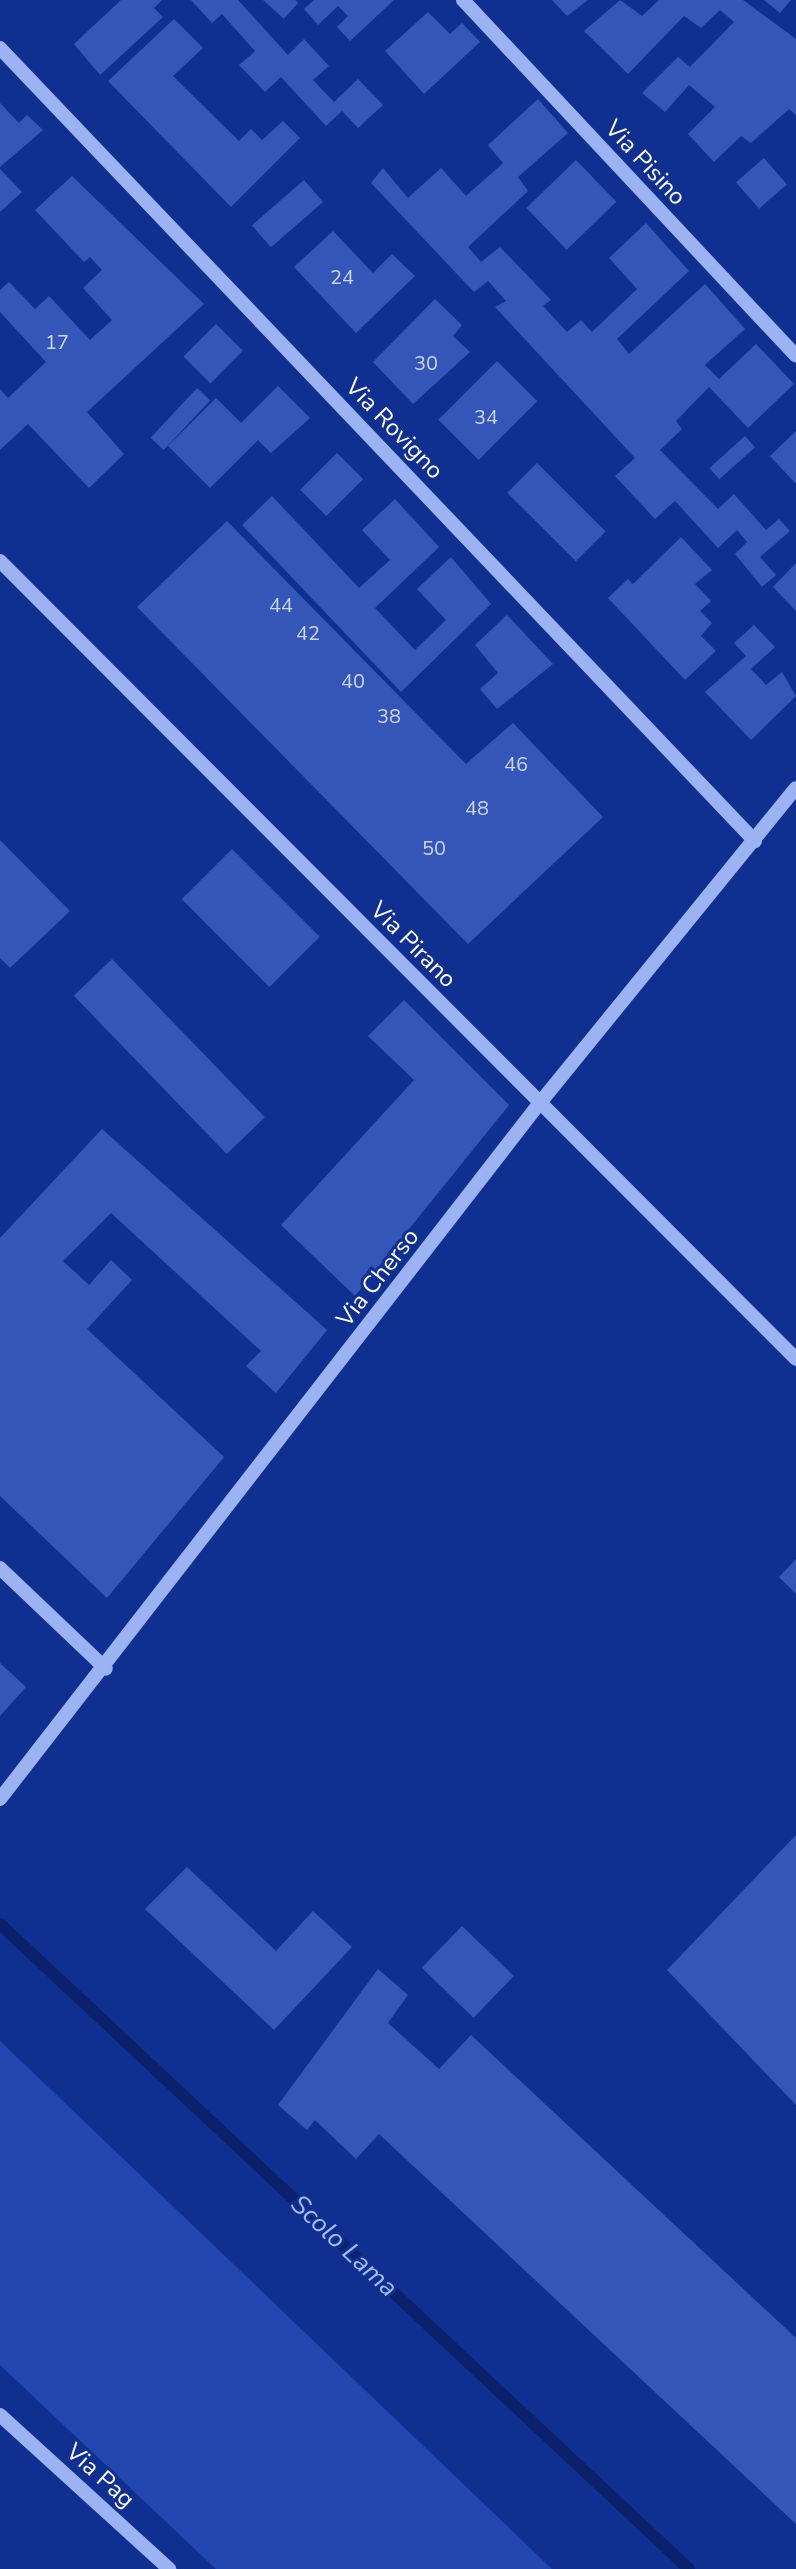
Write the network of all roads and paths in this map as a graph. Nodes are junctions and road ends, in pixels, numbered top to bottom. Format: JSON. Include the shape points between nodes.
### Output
{"nodes":[{"id":1,"x":463,"y":0,"type":"edge"},
{"id":2,"x":0,"y":48,"type":"edge"},
{"id":3,"x":796,"y":356,"type":"edge"},
{"id":4,"x":0,"y":561,"type":"edge"},
{"id":5,"x":796,"y":788,"type":"edge"},
{"id":6,"x":755,"y":841,"type":"junction"},
{"id":7,"x":539,"y":1104,"type":"junction"},
{"id":8,"x":796,"y":1359,"type":"edge"},
{"id":9,"x":0,"y":1568,"type":"edge"},
{"id":10,"x":106,"y":1669,"type":"junction"},
{"id":11,"x":0,"y":1799,"type":"edge"},
{"id":12,"x":0,"y":2415,"type":"edge"},
{"id":13,"x":169,"y":2569,"type":"edge"}],
"edges":[{"from":1,"to":3,"type":"street","name":"Via Pisino"},
{"from":2,"to":6,"type":"street","name":"Via Rovigno"},
{"from":4,"to":7,"type":"street","name":"Via Pirano"},
{"from":5,"to":6,"type":"street","name":"Via Cherso"},
{"from":6,"to":7,"type":"street","name":"Via Cherso"},
{"from":7,"to":8,"type":"street","name":"Via Pirano"},
{"from":7,"to":10,"type":"street","name":"Via Cherso"},
{"from":9,"to":10,"type":"street"},
{"from":10,"to":11,"type":"street","name":"Via Cherso"},
{"from":12,"to":13,"type":"street","name":"Via Pag"}]}
